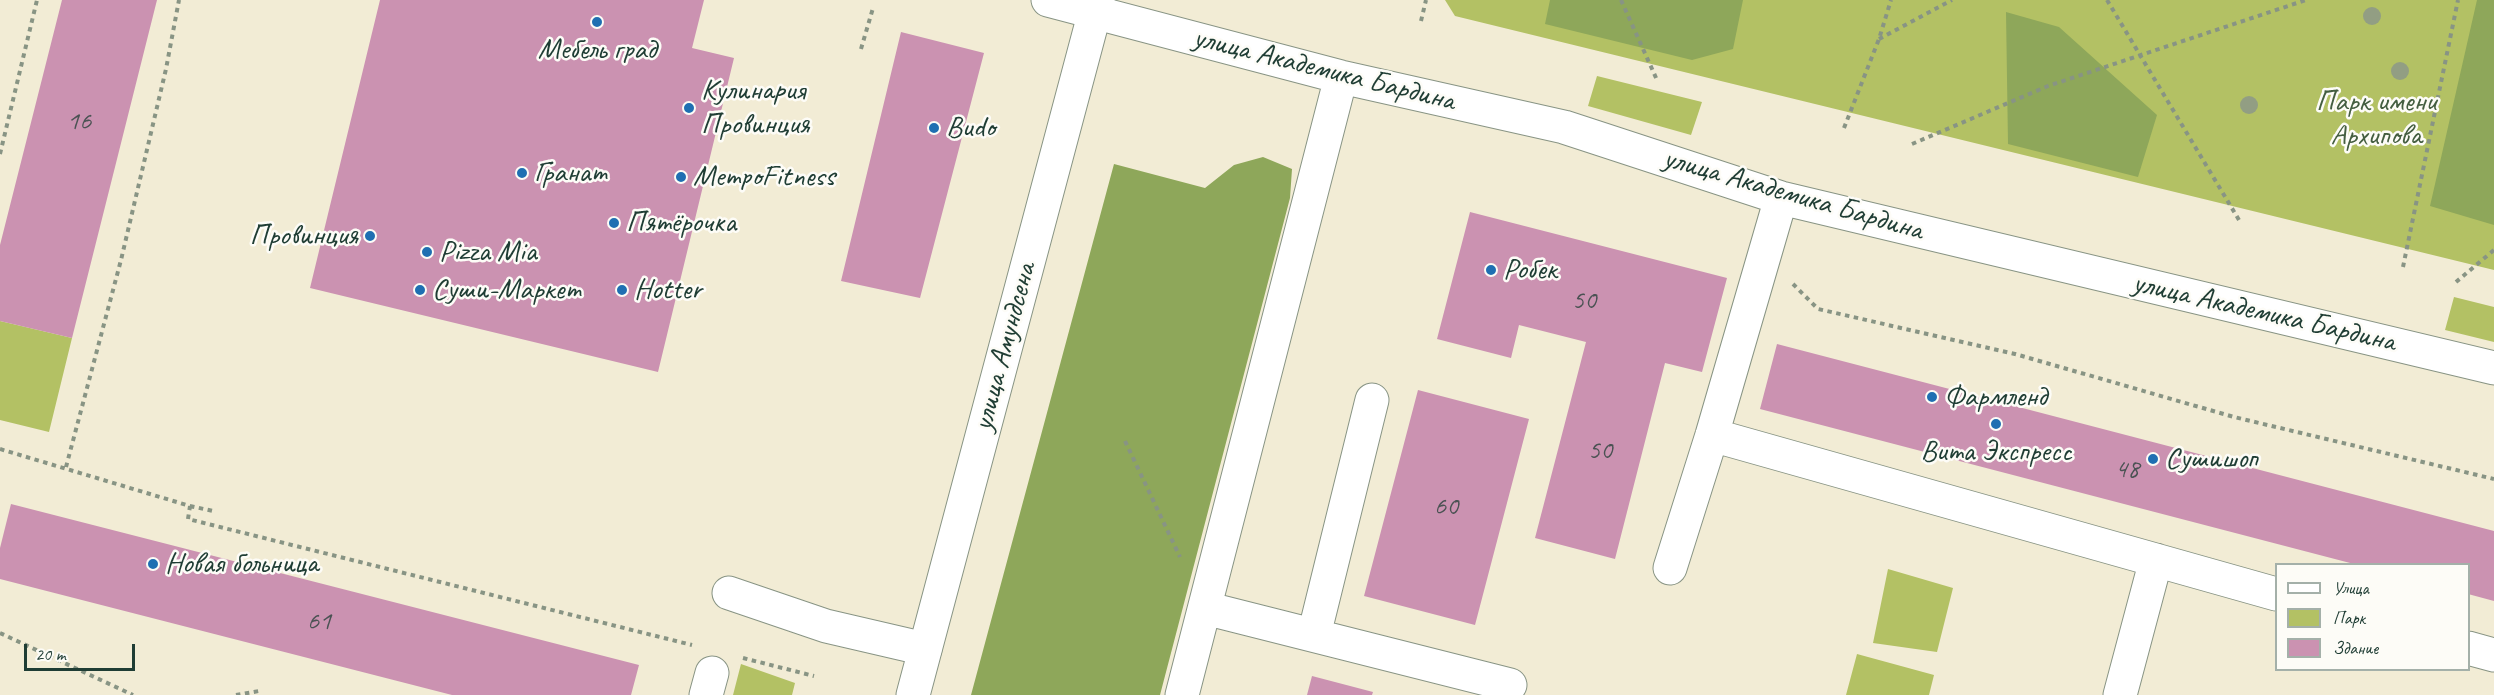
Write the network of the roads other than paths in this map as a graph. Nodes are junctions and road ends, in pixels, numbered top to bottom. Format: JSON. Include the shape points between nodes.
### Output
{"nodes":[{"id":1,"x":1048,"y":0,"type":"edge"},
{"id":2,"x":1096,"y":6,"type":"edge"},
{"id":3,"x":1341,"y":77,"type":"junction"},
{"id":4,"x":1782,"y":198,"type":"junction"},
{"id":5,"x":2494,"y":368,"type":"edge"},
{"id":6,"x":1372,"y":400,"type":"dead end"},
{"id":7,"x":1712,"y":435,"type":"junction"},
{"id":8,"x":2156,"y":560,"type":"junction"},
{"id":9,"x":1670,"y":568,"type":"dead end"},
{"id":10,"x":2275,"y":593,"type":"edge"},
{"id":11,"x":729,"y":594,"type":"dead end"},
{"id":12,"x":1205,"y":608,"type":"junction"},
{"id":13,"x":1314,"y":635,"type":"junction"},
{"id":14,"x":2470,"y":648,"type":"edge"},
{"id":15,"x":925,"y":649,"type":"junction"},
{"id":16,"x":2494,"y":656,"type":"edge"},
{"id":17,"x":1510,"y":685,"type":"dead end"},
{"id":18,"x":913,"y":695,"type":"edge"},
{"id":19,"x":1182,"y":695,"type":"edge"},
{"id":20,"x":2120,"y":695,"type":"edge"}],
"edges":[{"from":1,"to":2,"type":"street","name":"улица Академика Бардина"},
{"from":2,"to":3,"type":"street","name":"улица Академика Бардина"},
{"from":2,"to":15,"type":"street","name":"улица Амундсена"},
{"from":3,"to":4,"type":"street","name":"улица Академика Бардина","via":[[1564,128]]},
{"from":3,"to":12,"type":"street"},
{"from":4,"to":5,"type":"street","name":"улица Академика Бардина"},
{"from":4,"to":7,"type":"street"},
{"from":6,"to":13,"type":"street"},
{"from":7,"to":8,"type":"street"},
{"from":7,"to":9,"type":"street"},
{"from":8,"to":10,"type":"street"},
{"from":8,"to":20,"type":"street"},
{"from":11,"to":15,"type":"street","via":[[826,626]]},
{"from":12,"to":13,"type":"street"},
{"from":12,"to":19,"type":"street"},
{"from":13,"to":17,"type":"street"},
{"from":14,"to":16,"type":"street"},
{"from":15,"to":18,"type":"street","name":"улица Амундсена"}]}
